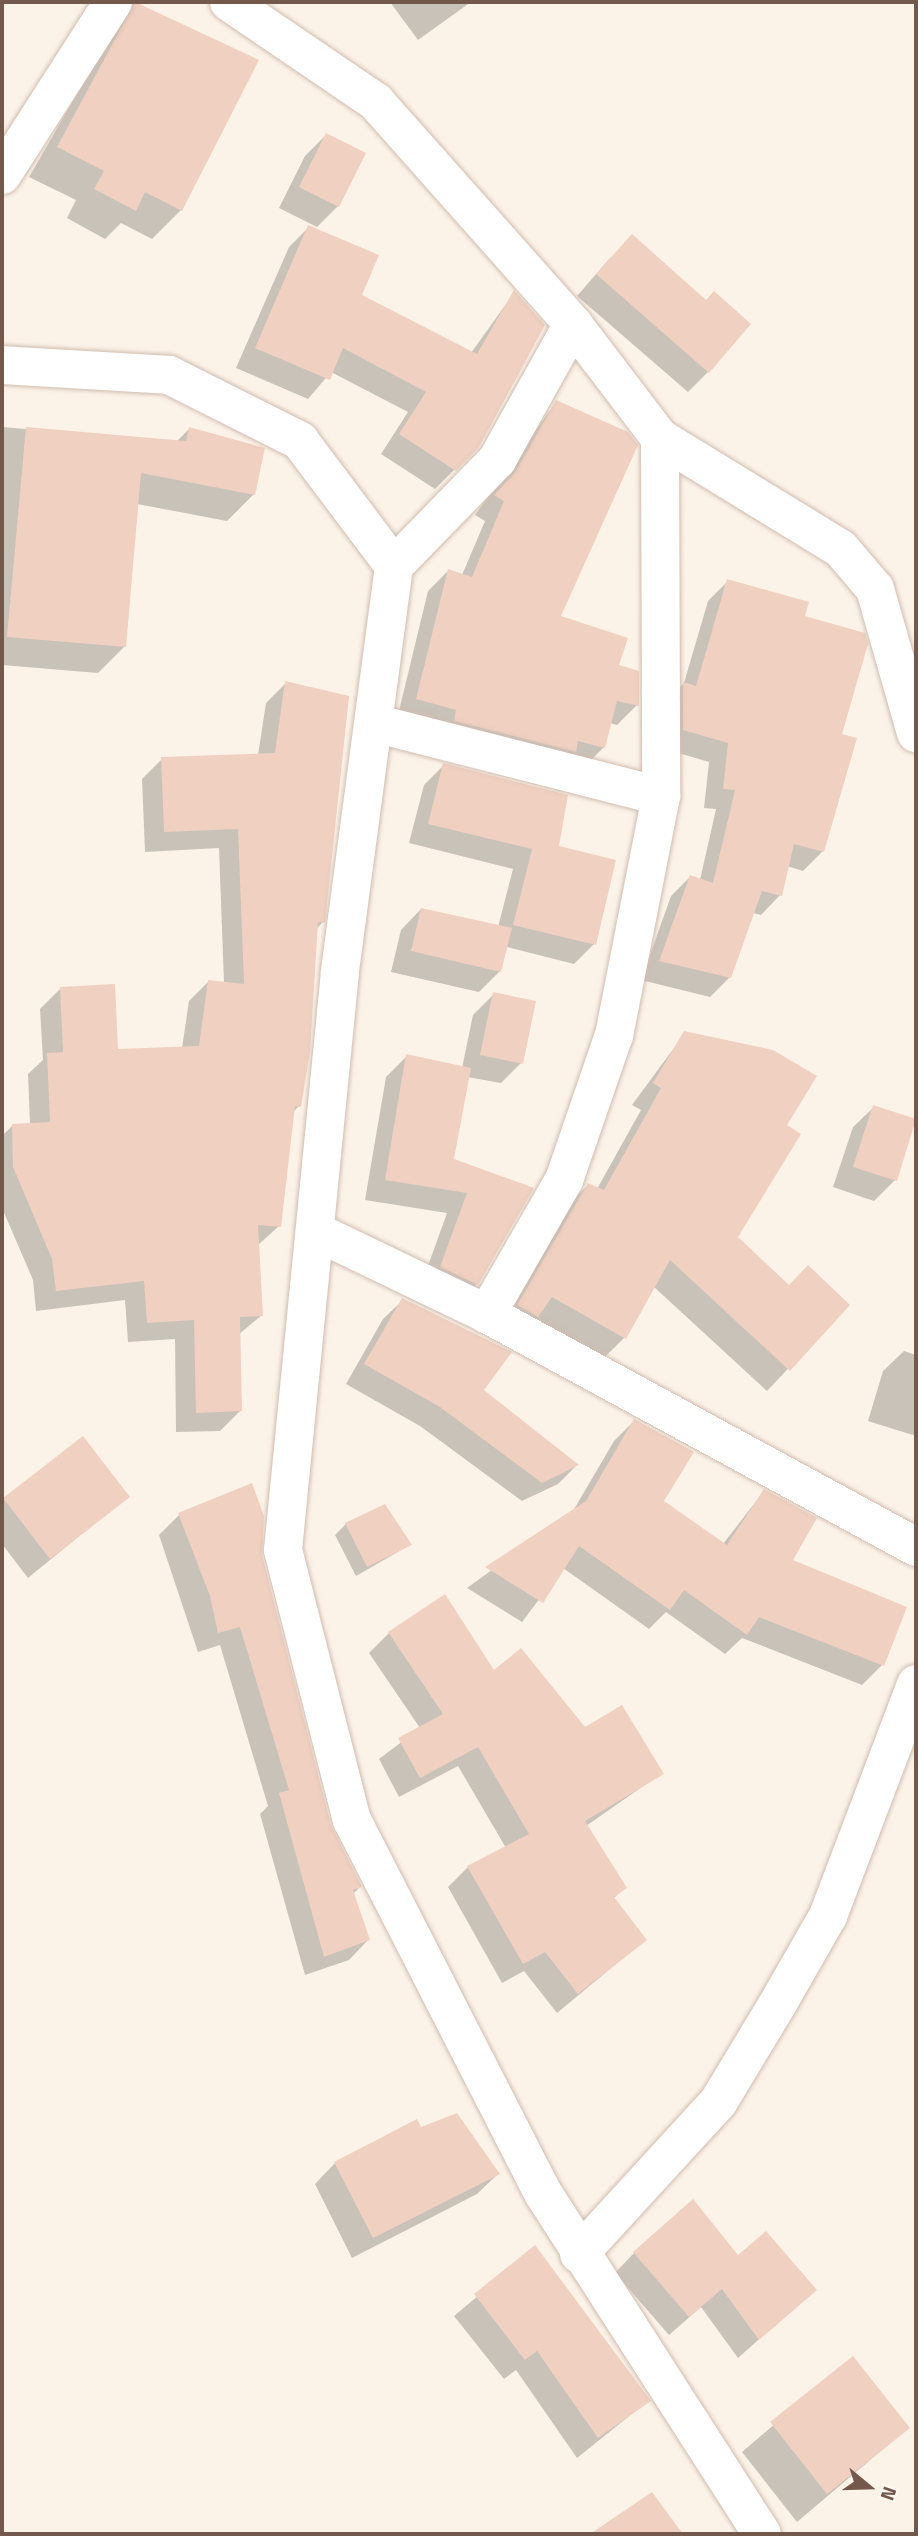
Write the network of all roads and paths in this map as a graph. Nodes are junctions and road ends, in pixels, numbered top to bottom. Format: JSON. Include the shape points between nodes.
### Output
{"nodes":[{"id":1,"x":113,"y":2,"type":"edge"},
{"id":2,"x":229,"y":2,"type":"edge"},
{"id":3,"x":2,"y":175,"type":"edge"},
{"id":4,"x":573,"y":324,"type":"junction"},
{"id":5,"x":2,"y":365,"type":"edge"},
{"id":6,"x":660,"y":438,"type":"junction"},
{"id":7,"x":394,"y":566,"type":"junction"},
{"id":8,"x":374,"y":723,"type":"junction"},
{"id":9,"x":916,"y":733,"type":"edge"},
{"id":10,"x":661,"y":796,"type":"junction"},
{"id":11,"x":319,"y":1233,"type":"junction"},
{"id":12,"x":486,"y":1314,"type":"junction"},
{"id":13,"x":916,"y":1547,"type":"edge"},
{"id":14,"x":916,"y":1684,"type":"edge"},
{"id":15,"x":579,"y":2254,"type":"junction"},
{"id":16,"x":762,"y":2534,"type":"edge"}],
"edges":[{"from":1,"to":3,"type":"street"},
{"from":2,"to":4,"type":"street","via":[[376,102]]},
{"from":4,"to":6,"type":"street"},
{"from":4,"to":7,"type":"street","via":[[497,460]]},
{"from":5,"to":7,"type":"street","via":[[169,374],[300,441]]},
{"from":6,"to":9,"type":"street","via":[[841,549],[875,589]]},
{"from":6,"to":10,"type":"street"},
{"from":7,"to":8,"type":"street"},
{"from":8,"to":10,"type":"street"},
{"from":8,"to":11,"type":"street","via":[[340,972]]},
{"from":10,"to":12,"type":"street","via":[[614,1034],[564,1180]]},
{"from":11,"to":12,"type":"street"},
{"from":11,"to":15,"type":"street","via":[[283,1550],[352,1820]]},
{"from":12,"to":13,"type":"street"},
{"from":14,"to":15,"type":"street","via":[[828,1916],[770,2016],[719,2101]]},
{"from":15,"to":16,"type":"street"}]}
